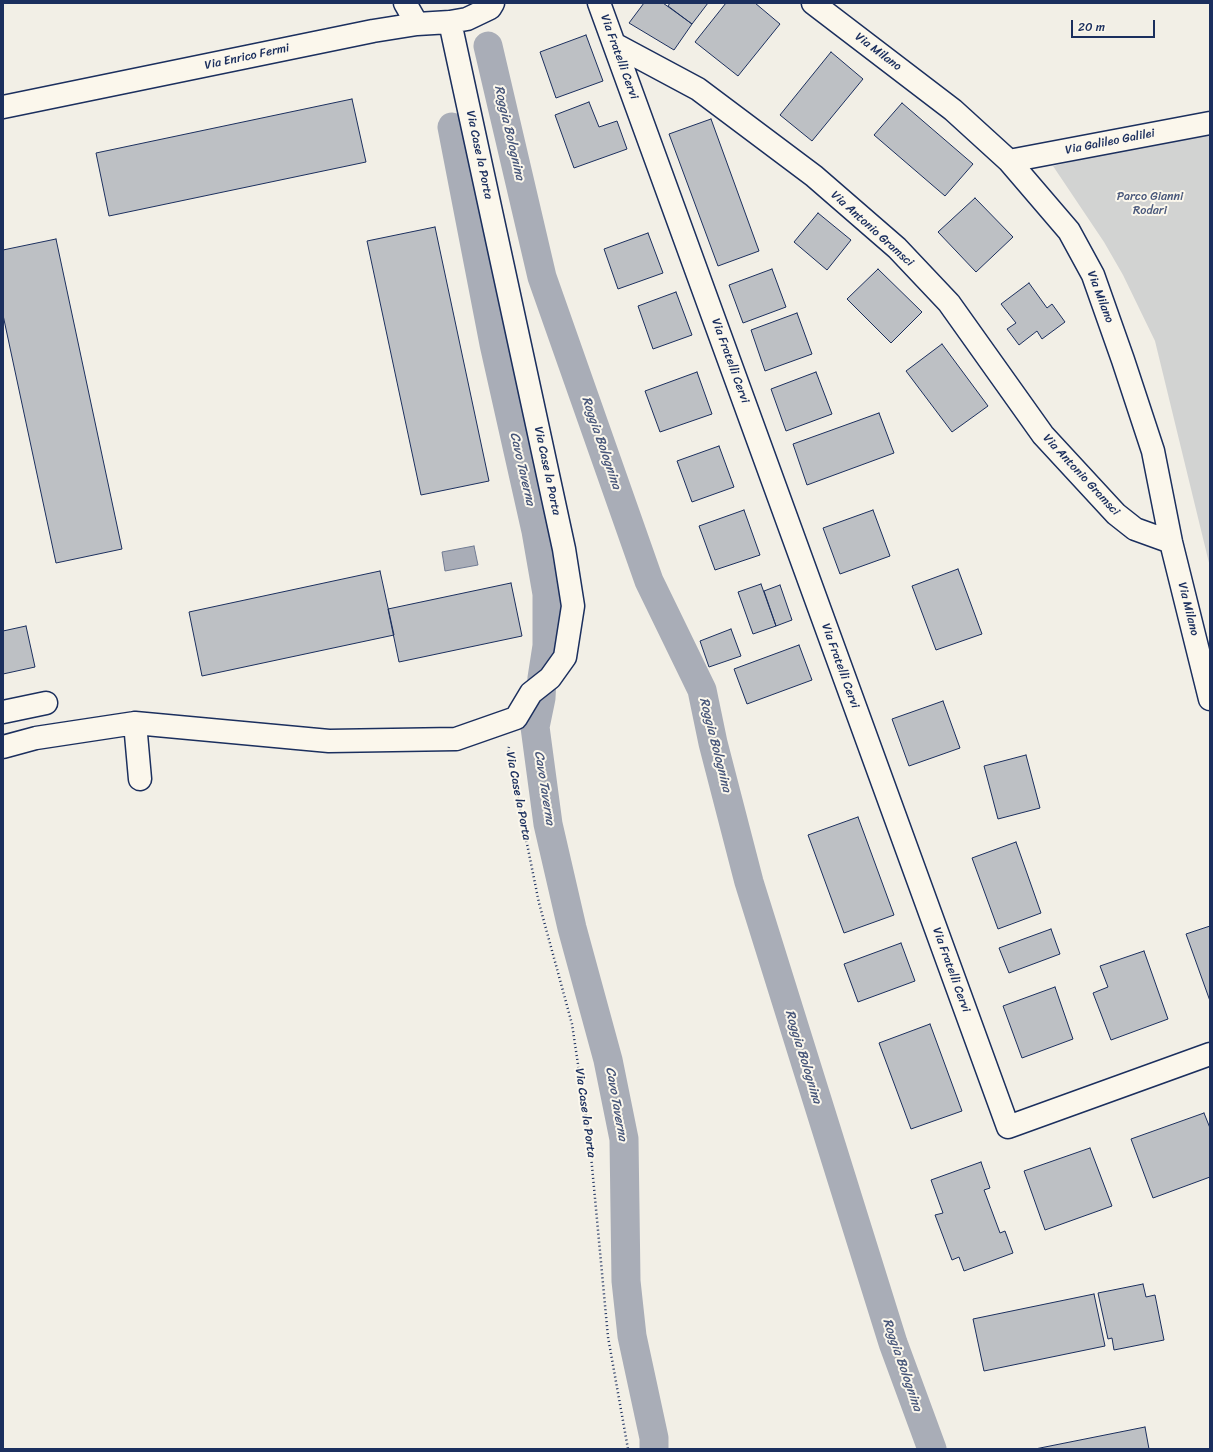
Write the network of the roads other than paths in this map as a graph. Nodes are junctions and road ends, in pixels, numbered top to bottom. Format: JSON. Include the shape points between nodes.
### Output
{"nodes":[{"id":1,"x":405,"y":3,"type":"edge"},
{"id":2,"x":599,"y":3,"type":"edge"},
{"id":3,"x":813,"y":3,"type":"edge"},
{"id":4,"x":491,"y":5,"type":"edge"},
{"id":5,"x":461,"y":15,"type":"edge"},
{"id":6,"x":417,"y":24,"type":"junction"},
{"id":7,"x":614,"y":44,"type":"junction"},
{"id":8,"x":3,"y":107,"type":"edge"},
{"id":9,"x":1210,"y":123,"type":"edge"},
{"id":10,"x":1009,"y":161,"type":"junction"},
{"id":11,"x":1171,"y":542,"type":"junction"},
{"id":12,"x":1210,"y":700,"type":"edge"},
{"id":13,"x":46,"y":703,"type":"dead end"},
{"id":14,"x":3,"y":712,"type":"edge"},
{"id":15,"x":135,"y":723,"type":"junction"},
{"id":16,"x":3,"y":747,"type":"edge"},
{"id":17,"x":140,"y":779,"type":"dead end"},
{"id":18,"x":1210,"y":1054,"type":"edge"}],
"edges":[{"from":1,"to":6,"type":"street"},
{"from":2,"to":7,"type":"street","name":"Via Fratelli Cervi"},
{"from":3,"to":10,"type":"street","name":"Via Milano","via":[[953,110]]},
{"from":4,"to":5,"type":"street","name":"Via Enrico Fermi"},
{"from":5,"to":6,"type":"street","name":"Via Enrico Fermi"},
{"from":5,"to":15,"type":"street","name":"Via Case la Porta","via":[[564,549],[573,606],[565,657],[550,678],[531,692],[516,718],[456,739],[329,741]]},
{"from":6,"to":8,"type":"street","name":"Via Enrico Fermi","via":[[373,30]]},
{"from":7,"to":11,"type":"street","name":"Via Antonio Gramsci","via":[[698,89],[814,176],[897,248],[949,303],[1043,435],[1116,514],[1135,529]]},
{"from":7,"to":18,"type":"street","name":"Via Fratelli Cervi","via":[[1008,1127]]},
{"from":9,"to":10,"type":"street","name":"Via Galileo Galilei"},
{"from":10,"to":11,"type":"street","name":"Via Milano","via":[[1069,231],[1093,275],[1153,450]]},
{"from":11,"to":12,"type":"street","name":"Via Milano"},
{"from":13,"to":14,"type":"street"},
{"from":15,"to":16,"type":"street","via":[[36,738]]},
{"from":15,"to":17,"type":"street"}]}
